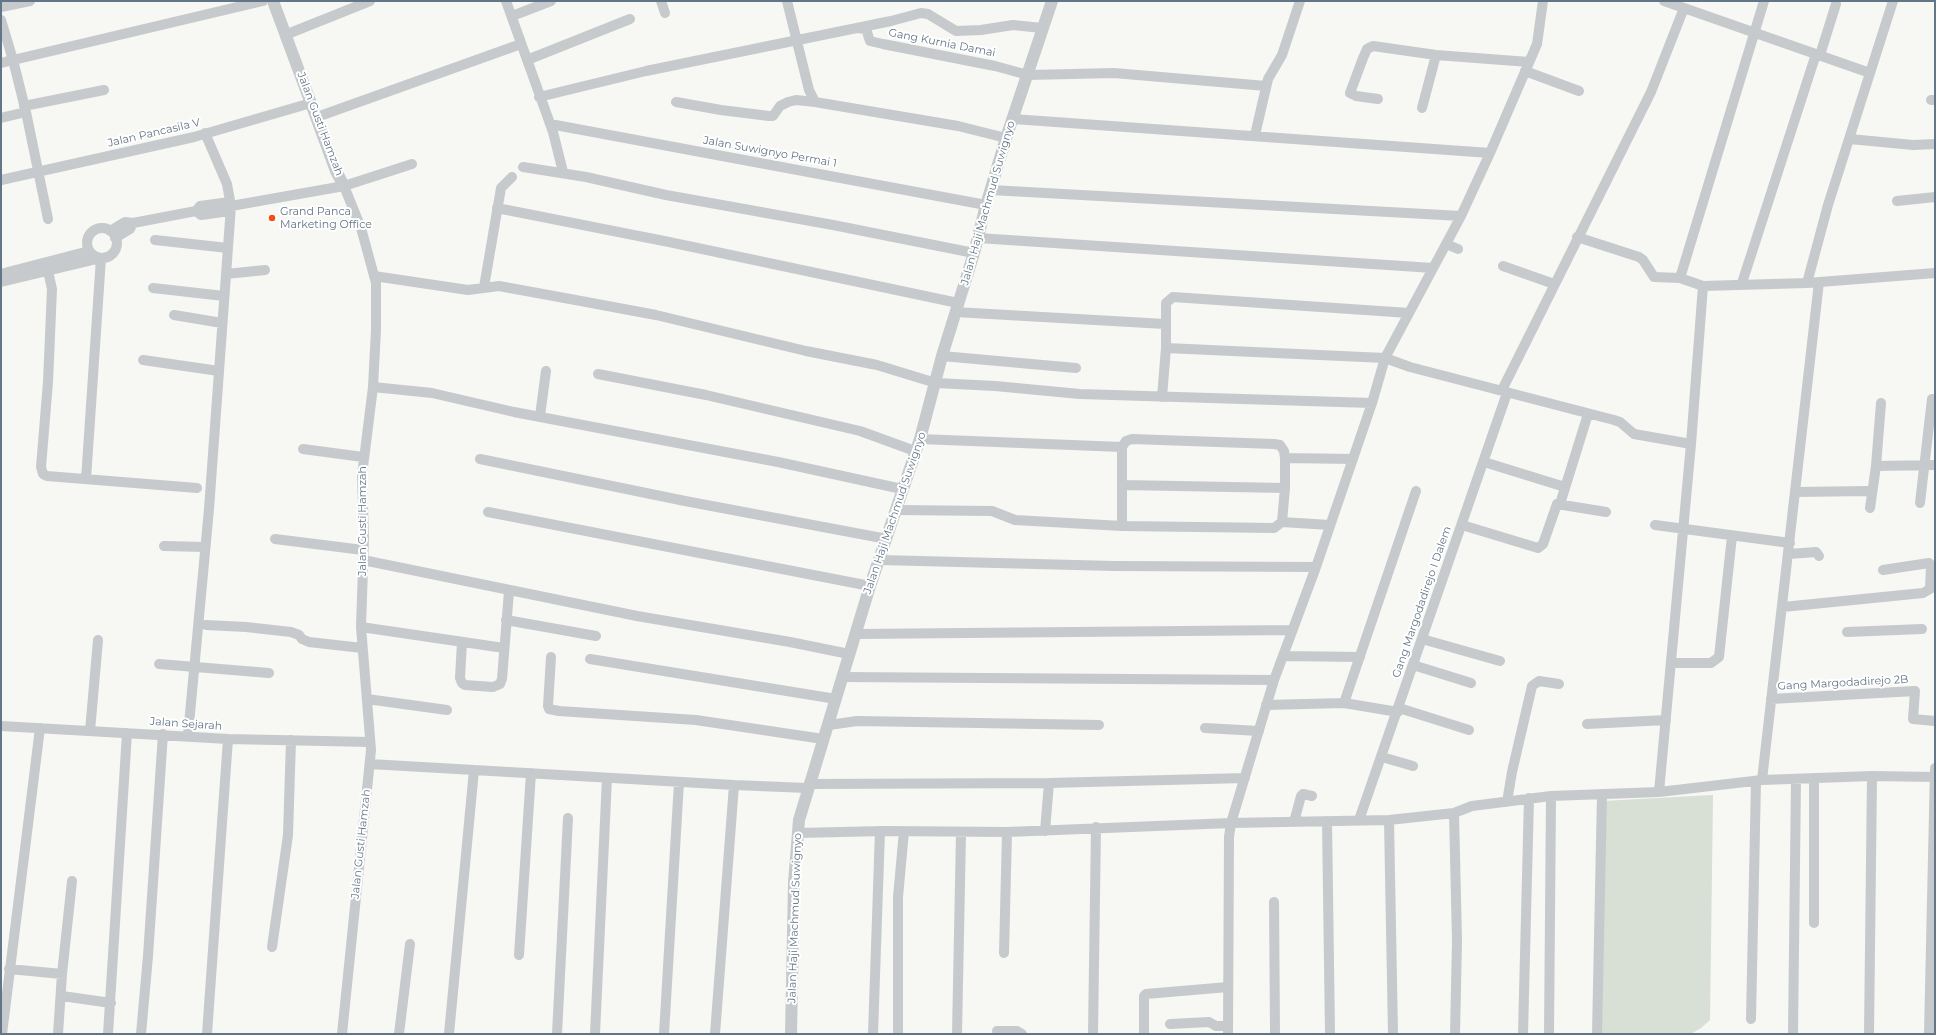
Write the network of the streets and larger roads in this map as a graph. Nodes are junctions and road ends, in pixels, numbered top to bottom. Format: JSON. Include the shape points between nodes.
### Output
{"nodes":[{"id":1,"x":30,"y":1,"type":"edge"},
{"id":2,"x":263,"y":1,"type":"edge"},
{"id":3,"x":273,"y":1,"type":"edge"},
{"id":4,"x":370,"y":1,"type":"edge"},
{"id":5,"x":506,"y":1,"type":"edge"},
{"id":6,"x":551,"y":1,"type":"edge"},
{"id":7,"x":661,"y":1,"type":"edge"},
{"id":8,"x":788,"y":1,"type":"edge"},
{"id":9,"x":1052,"y":1,"type":"edge"},
{"id":10,"x":1300,"y":1,"type":"edge"},
{"id":11,"x":1543,"y":1,"type":"edge"},
{"id":12,"x":1664,"y":1,"type":"edge"},
{"id":13,"x":1764,"y":1,"type":"edge"},
{"id":14,"x":1893,"y":1,"type":"edge"},
{"id":15,"x":1836,"y":4,"type":"dead end"},
{"id":16,"x":1688,"y":6,"type":"edge"},
{"id":17,"x":1,"y":7,"type":"edge"},
{"id":18,"x":665,"y":13,"type":"dead end"},
{"id":19,"x":512,"y":16,"type":"junction"},
{"id":20,"x":630,"y":19,"type":"dead end"},
{"id":21,"x":1,"y":20,"type":"edge"},
{"id":22,"x":858,"y":28,"type":"junction"},
{"id":23,"x":1042,"y":28,"type":"junction"},
{"id":24,"x":1754,"y":32,"type":"junction"},
{"id":25,"x":285,"y":35,"type":"junction"},
{"id":26,"x":798,"y":41,"type":"junction"},
{"id":27,"x":521,"y":44,"type":"junction"},
{"id":28,"x":1436,"y":55,"type":"junction"},
{"id":29,"x":1818,"y":55,"type":"junction"},
{"id":30,"x":14,"y":60,"type":"junction"},
{"id":31,"x":527,"y":60,"type":"junction"},
{"id":32,"x":1529,"y":62,"type":"junction"},
{"id":33,"x":1,"y":63,"type":"edge"},
{"id":34,"x":1525,"y":72,"type":"junction"},
{"id":35,"x":1870,"y":73,"type":"junction"},
{"id":36,"x":1028,"y":75,"type":"junction"},
{"id":37,"x":1266,"y":86,"type":"junction"},
{"id":38,"x":104,"y":90,"type":"dead end"},
{"id":39,"x":1579,"y":91,"type":"dead end"},
{"id":40,"x":539,"y":97,"type":"junction"},
{"id":41,"x":1378,"y":99,"type":"dead end"},
{"id":42,"x":312,"y":102,"type":"junction"},
{"id":43,"x":676,"y":102,"type":"dead end"},
{"id":44,"x":815,"y":102,"type":"junction"},
{"id":45,"x":1422,"y":108,"type":"dead end"},
{"id":46,"x":25,"y":109,"type":"junction"},
{"id":47,"x":317,"y":117,"type":"junction"},
{"id":48,"x":1,"y":118,"type":"edge"},
{"id":49,"x":1013,"y":118,"type":"junction"},
{"id":50,"x":550,"y":124,"type":"junction"},
{"id":51,"x":205,"y":133,"type":"junction"},
{"id":52,"x":1255,"y":135,"type":"junction"},
{"id":53,"x":1006,"y":138,"type":"junction"},
{"id":54,"x":1850,"y":139,"type":"junction"},
{"id":55,"x":1935,"y":144,"type":"edge"},
{"id":56,"x":1490,"y":153,"type":"junction"},
{"id":57,"x":412,"y":164,"type":"dead end"},
{"id":58,"x":523,"y":167,"type":"dead end"},
{"id":59,"x":38,"y":172,"type":"junction"},
{"id":60,"x":563,"y":172,"type":"junction"},
{"id":61,"x":512,"y":177,"type":"dead end"},
{"id":62,"x":1,"y":180,"type":"edge"},
{"id":63,"x":344,"y":186,"type":"junction"},
{"id":64,"x":991,"y":190,"type":"junction"},
{"id":65,"x":1935,"y":196,"type":"edge"},
{"id":66,"x":1897,"y":201,"type":"dead end"},
{"id":67,"x":986,"y":205,"type":"junction"},
{"id":68,"x":230,"y":206,"type":"junction"},
{"id":69,"x":496,"y":208,"type":"junction"},
{"id":70,"x":1461,"y":216,"type":"junction"},
{"id":71,"x":48,"y":219,"type":"dead end"},
{"id":72,"x":113,"y":234,"type":"junction"},
{"id":73,"x":1577,"y":237,"type":"junction"},
{"id":74,"x":978,"y":238,"type":"junction"},
{"id":75,"x":155,"y":240,"type":"dead end"},
{"id":76,"x":1446,"y":244,"type":"junction"},
{"id":77,"x":228,"y":248,"type":"junction"},
{"id":78,"x":1458,"y":250,"type":"dead end"},
{"id":79,"x":89,"y":251,"type":"junction"},
{"id":80,"x":974,"y":253,"type":"junction"},
{"id":81,"x":101,"y":258,"type":"junction"},
{"id":82,"x":1503,"y":266,"type":"dead end"},
{"id":83,"x":1433,"y":268,"type":"junction"},
{"id":84,"x":265,"y":270,"type":"dead end"},
{"id":85,"x":48,"y":271,"type":"junction"},
{"id":86,"x":1935,"y":273,"type":"edge"},
{"id":87,"x":226,"y":274,"type":"junction"},
{"id":88,"x":374,"y":276,"type":"junction"},
{"id":89,"x":3,"y":277,"type":"edge"},
{"id":90,"x":1680,"y":278,"type":"junction"},
{"id":91,"x":1819,"y":282,"type":"junction"},
{"id":92,"x":1807,"y":283,"type":"junction"},
{"id":93,"x":1554,"y":284,"type":"junction"},
{"id":94,"x":1742,"y":284,"type":"junction"},
{"id":95,"x":1703,"y":286,"type":"junction"},
{"id":96,"x":484,"y":287,"type":"junction"},
{"id":97,"x":153,"y":288,"type":"dead end"},
{"id":98,"x":224,"y":296,"type":"junction"},
{"id":99,"x":957,"y":307,"type":"junction"},
{"id":100,"x":1409,"y":313,"type":"junction"},
{"id":101,"x":174,"y":316,"type":"dead end"},
{"id":102,"x":222,"y":323,"type":"junction"},
{"id":103,"x":1165,"y":324,"type":"junction"},
{"id":104,"x":1166,"y":348,"type":"junction"},
{"id":105,"x":942,"y":356,"type":"junction"},
{"id":106,"x":1385,"y":358,"type":"junction"},
{"id":107,"x":143,"y":360,"type":"dead end"},
{"id":108,"x":1076,"y":368,"type":"dead end"},
{"id":109,"x":219,"y":371,"type":"junction"},
{"id":110,"x":546,"y":371,"type":"dead end"},
{"id":111,"x":598,"y":374,"type":"dead end"},
{"id":112,"x":936,"y":383,"type":"junction"},
{"id":113,"x":373,"y":387,"type":"junction"},
{"id":114,"x":1504,"y":391,"type":"junction"},
{"id":115,"x":1162,"y":397,"type":"junction"},
{"id":116,"x":1932,"y":400,"type":"dead end"},
{"id":117,"x":1372,"y":403,"type":"junction"},
{"id":118,"x":1881,"y":403,"type":"dead end"},
{"id":119,"x":1588,"y":414,"type":"junction"},
{"id":120,"x":540,"y":416,"type":"junction"},
{"id":121,"x":920,"y":439,"type":"junction"},
{"id":122,"x":1691,"y":444,"type":"junction"},
{"id":123,"x":1122,"y":447,"type":"junction"},
{"id":124,"x":303,"y":449,"type":"dead end"},
{"id":125,"x":915,"y":451,"type":"junction"},
{"id":126,"x":363,"y":457,"type":"junction"},
{"id":127,"x":1284,"y":458,"type":"junction"},
{"id":128,"x":480,"y":459,"type":"dead end"},
{"id":129,"x":1353,"y":459,"type":"junction"},
{"id":130,"x":1484,"y":462,"type":"junction"},
{"id":131,"x":1924,"y":465,"type":"junction"},
{"id":132,"x":1935,"y":465,"type":"edge"},
{"id":133,"x":1876,"y":466,"type":"junction"},
{"id":134,"x":86,"y":479,"type":"junction"},
{"id":135,"x":1123,"y":485,"type":"junction"},
{"id":136,"x":1565,"y":487,"type":"junction"},
{"id":137,"x":197,"y":488,"type":"dead end"},
{"id":138,"x":1285,"y":488,"type":"junction"},
{"id":139,"x":902,"y":489,"type":"junction"},
{"id":140,"x":1416,"y":491,"type":"dead end"},
{"id":141,"x":1867,"y":491,"type":"dead end"},
{"id":142,"x":1796,"y":492,"type":"junction"},
{"id":143,"x":1920,"y":503,"type":"dead end"},
{"id":144,"x":1560,"y":504,"type":"junction"},
{"id":145,"x":1870,"y":508,"type":"dead end"},
{"id":146,"x":896,"y":510,"type":"junction"},
{"id":147,"x":488,"y":512,"type":"dead end"},
{"id":148,"x":1606,"y":512,"type":"dead end"},
{"id":149,"x":1282,"y":522,"type":"junction"},
{"id":150,"x":1462,"y":525,"type":"junction"},
{"id":151,"x":1655,"y":525,"type":"dead end"},
{"id":152,"x":1122,"y":526,"type":"junction"},
{"id":153,"x":1330,"y":526,"type":"junction"},
{"id":154,"x":1684,"y":529,"type":"junction"},
{"id":155,"x":1732,"y":536,"type":"junction"},
{"id":156,"x":275,"y":539,"type":"dead end"},
{"id":157,"x":887,"y":539,"type":"junction"},
{"id":158,"x":1790,"y":543,"type":"junction"},
{"id":159,"x":164,"y":546,"type":"dead end"},
{"id":160,"x":205,"y":547,"type":"junction"},
{"id":161,"x":1789,"y":554,"type":"junction"},
{"id":162,"x":363,"y":555,"type":"junction"},
{"id":163,"x":1819,"y":556,"type":"dead end"},
{"id":164,"x":880,"y":560,"type":"junction"},
{"id":165,"x":1316,"y":567,"type":"junction"},
{"id":166,"x":1883,"y":570,"type":"dead end"},
{"id":167,"x":870,"y":586,"type":"junction"},
{"id":168,"x":509,"y":591,"type":"junction"},
{"id":169,"x":1783,"y":607,"type":"junction"},
{"id":170,"x":506,"y":620,"type":"junction"},
{"id":171,"x":206,"y":625,"type":"dead end"},
{"id":172,"x":361,"y":627,"type":"junction"},
{"id":173,"x":1922,"y":629,"type":"dead end"},
{"id":174,"x":1292,"y":630,"type":"junction"},
{"id":175,"x":1847,"y":632,"type":"dead end"},
{"id":176,"x":856,"y":634,"type":"junction"},
{"id":177,"x":596,"y":636,"type":"dead end"},
{"id":178,"x":1422,"y":638,"type":"junction"},
{"id":179,"x":98,"y":640,"type":"dead end"},
{"id":180,"x":462,"y":642,"type":"junction"},
{"id":181,"x":362,"y":648,"type":"junction"},
{"id":182,"x":504,"y":648,"type":"junction"},
{"id":183,"x":849,"y":654,"type":"junction"},
{"id":184,"x":1283,"y":656,"type":"junction"},
{"id":185,"x":551,"y":657,"type":"dead end"},
{"id":186,"x":1360,"y":657,"type":"junction"},
{"id":187,"x":590,"y":659,"type":"dead end"},
{"id":188,"x":1500,"y":661,"type":"dead end"},
{"id":189,"x":1671,"y":663,"type":"junction"},
{"id":190,"x":159,"y":664,"type":"dead end"},
{"id":191,"x":1413,"y":665,"type":"junction"},
{"id":192,"x":194,"y":666,"type":"junction"},
{"id":193,"x":269,"y":673,"type":"dead end"},
{"id":194,"x":842,"y":677,"type":"junction"},
{"id":195,"x":1274,"y":680,"type":"junction"},
{"id":196,"x":1471,"y":683,"type":"dead end"},
{"id":197,"x":1559,"y":684,"type":"dead end"},
{"id":198,"x":367,"y":699,"type":"junction"},
{"id":199,"x":836,"y":699,"type":"junction"},
{"id":200,"x":1771,"y":699,"type":"junction"},
{"id":201,"x":1344,"y":703,"type":"junction"},
{"id":202,"x":1266,"y":705,"type":"junction"},
{"id":203,"x":447,"y":710,"type":"dead end"},
{"id":204,"x":1398,"y":710,"type":"junction"},
{"id":205,"x":1666,"y":720,"type":"junction"},
{"id":206,"x":1935,"y":721,"type":"edge"},
{"id":207,"x":1587,"y":724,"type":"dead end"},
{"id":208,"x":829,"y":725,"type":"junction"},
{"id":209,"x":1099,"y":725,"type":"dead end"},
{"id":210,"x":1,"y":726,"type":"edge"},
{"id":211,"x":40,"y":728,"type":"junction"},
{"id":212,"x":1205,"y":728,"type":"dead end"},
{"id":213,"x":1469,"y":730,"type":"dead end"},
{"id":214,"x":90,"y":731,"type":"junction"},
{"id":215,"x":1259,"y":731,"type":"junction"},
{"id":216,"x":127,"y":733,"type":"junction"},
{"id":217,"x":163,"y":734,"type":"junction"},
{"id":218,"x":188,"y":735,"type":"junction"},
{"id":219,"x":228,"y":738,"type":"junction"},
{"id":220,"x":823,"y":739,"type":"junction"},
{"id":221,"x":291,"y":740,"type":"junction"},
{"id":222,"x":370,"y":742,"type":"junction"},
{"id":223,"x":1382,"y":757,"type":"junction"},
{"id":224,"x":370,"y":764,"type":"junction"},
{"id":225,"x":1413,"y":766,"type":"dead end"},
{"id":226,"x":474,"y":770,"type":"junction"},
{"id":227,"x":531,"y":773,"type":"junction"},
{"id":228,"x":1935,"y":774,"type":"edge"},
{"id":229,"x":1872,"y":776,"type":"junction"},
{"id":230,"x":608,"y":778,"type":"junction"},
{"id":231,"x":1245,"y":778,"type":"junction"},
{"id":232,"x":1796,"y":780,"type":"junction"},
{"id":233,"x":1814,"y":780,"type":"junction"},
{"id":234,"x":1759,"y":781,"type":"junction"},
{"id":235,"x":679,"y":782,"type":"junction"},
{"id":236,"x":1049,"y":783,"type":"junction"},
{"id":237,"x":734,"y":785,"type":"junction"},
{"id":238,"x":808,"y":786,"type":"junction"},
{"id":239,"x":1659,"y":792,"type":"junction"},
{"id":240,"x":1602,"y":794,"type":"junction"},
{"id":241,"x":1312,"y":796,"type":"dead end"},
{"id":242,"x":1551,"y":796,"type":"junction"},
{"id":243,"x":1529,"y":798,"type":"junction"},
{"id":244,"x":1507,"y":802,"type":"junction"},
{"id":245,"x":1454,"y":813,"type":"junction"},
{"id":246,"x":568,"y":818,"type":"dead end"},
{"id":247,"x":1359,"y":820,"type":"junction"},
{"id":248,"x":1389,"y":820,"type":"junction"},
{"id":249,"x":1327,"y":821,"type":"junction"},
{"id":250,"x":1294,"y":822,"type":"junction"},
{"id":251,"x":1231,"y":823,"type":"junction"},
{"id":252,"x":1096,"y":828,"type":"junction"},
{"id":253,"x":880,"y":831,"type":"junction"},
{"id":254,"x":1045,"y":831,"type":"junction"},
{"id":255,"x":904,"y":832,"type":"junction"},
{"id":256,"x":1006,"y":832,"type":"junction"},
{"id":257,"x":798,"y":833,"type":"junction"},
{"id":258,"x":962,"y":833,"type":"junction"},
{"id":259,"x":72,"y":881,"type":"dead end"},
{"id":260,"x":1274,"y":902,"type":"dead end"},
{"id":261,"x":1814,"y":923,"type":"dead end"},
{"id":262,"x":410,"y":944,"type":"dead end"},
{"id":263,"x":272,"y":947,"type":"dead end"},
{"id":264,"x":1004,"y":953,"type":"dead end"},
{"id":265,"x":519,"y":955,"type":"dead end"},
{"id":266,"x":9,"y":969,"type":"junction"},
{"id":267,"x":62,"y":974,"type":"junction"},
{"id":268,"x":1228,"y":987,"type":"junction"},
{"id":269,"x":62,"y":996,"type":"junction"},
{"id":270,"x":110,"y":1003,"type":"junction"},
{"id":271,"x":1751,"y":1019,"type":"dead end"},
{"id":272,"x":1170,"y":1024,"type":"dead end"},
{"id":273,"x":1228,"y":1030,"type":"edge"},
{"id":274,"x":997,"y":1032,"type":"dead end"},
{"id":275,"x":2,"y":1034,"type":"edge"},
{"id":276,"x":58,"y":1034,"type":"edge"},
{"id":277,"x":108,"y":1034,"type":"edge"},
{"id":278,"x":141,"y":1034,"type":"edge"},
{"id":279,"x":207,"y":1034,"type":"edge"},
{"id":280,"x":342,"y":1034,"type":"edge"},
{"id":281,"x":399,"y":1034,"type":"edge"},
{"id":282,"x":449,"y":1034,"type":"edge"},
{"id":283,"x":557,"y":1034,"type":"edge"},
{"id":284,"x":596,"y":1034,"type":"edge"},
{"id":285,"x":664,"y":1034,"type":"edge"},
{"id":286,"x":715,"y":1034,"type":"edge"},
{"id":287,"x":790,"y":1034,"type":"edge"},
{"id":288,"x":873,"y":1034,"type":"edge"},
{"id":289,"x":898,"y":1034,"type":"edge"},
{"id":290,"x":957,"y":1034,"type":"edge"},
{"id":291,"x":1022,"y":1034,"type":"edge"},
{"id":292,"x":1094,"y":1034,"type":"edge"},
{"id":293,"x":1144,"y":1034,"type":"edge"},
{"id":294,"x":1275,"y":1034,"type":"edge"},
{"id":295,"x":1330,"y":1034,"type":"edge"},
{"id":296,"x":1393,"y":1034,"type":"edge"},
{"id":297,"x":1455,"y":1034,"type":"edge"},
{"id":298,"x":1523,"y":1034,"type":"edge"},
{"id":299,"x":1549,"y":1034,"type":"edge"},
{"id":300,"x":1597,"y":1034,"type":"edge"},
{"id":301,"x":1793,"y":1034,"type":"edge"},
{"id":302,"x":1869,"y":1034,"type":"edge"},
{"id":303,"x":1929,"y":1034,"type":"edge"}],
"edges":[{"from":1,"to":17,"type":"street"},
{"from":2,"to":30,"type":"street"},
{"from":3,"to":25,"type":"street","name":"Jalan Gusti Hamzah"},
{"from":4,"to":25,"type":"street"},
{"from":5,"to":19,"type":"street"},
{"from":6,"to":19,"type":"street"},
{"from":7,"to":18,"type":"street"},
{"from":8,"to":26,"type":"street"},
{"from":9,"to":23,"type":"street","name":"Jalan Haji Machmud Suwignyo"},
{"from":10,"to":37,"type":"street","via":[[1282,55]]},
{"from":11,"to":32,"type":"street","via":[[1537,44]]},
{"from":12,"to":16,"type":"street"},
{"from":13,"to":24,"type":"street"},
{"from":14,"to":35,"type":"street"},
{"from":15,"to":29,"type":"street"},
{"from":16,"to":24,"type":"street"},
{"from":16,"to":73,"type":"street","name":"Gang Margodadirejo I Dalem","via":[[1651,92]]},
{"from":19,"to":27,"type":"street"},
{"from":20,"to":31,"type":"street"},
{"from":21,"to":30,"type":"street"},
{"from":22,"to":23,"type":"street","via":[[921,13],[928,14],[956,31],[1013,25]]},
{"from":22,"to":26,"type":"street"},
{"from":22,"to":36,"type":"street","name":"Gang Kurnia Damai","via":[[866,30],[870,41],[982,63]]},
{"from":23,"to":36,"type":"street","name":"Jalan Haji Machmud Suwignyo"},
{"from":24,"to":29,"type":"street"},
{"from":24,"to":90,"type":"street"},
{"from":25,"to":42,"type":"street","name":"Jalan Gusti Hamzah"},
{"from":26,"to":40,"type":"street","via":[[646,71]]},
{"from":26,"to":44,"type":"street","via":[[809,90]]},
{"from":27,"to":31,"type":"street"},
{"from":27,"to":47,"type":"street"},
{"from":28,"to":32,"type":"street"},
{"from":28,"to":41,"type":"street","via":[[1373,46],[1367,49],[1350,93]]},
{"from":28,"to":45,"type":"street"},
{"from":29,"to":35,"type":"street"},
{"from":29,"to":94,"type":"street"},
{"from":30,"to":33,"type":"street"},
{"from":30,"to":46,"type":"street"},
{"from":31,"to":40,"type":"street"},
{"from":32,"to":34,"type":"street"},
{"from":34,"to":39,"type":"street"},
{"from":34,"to":56,"type":"street"},
{"from":35,"to":54,"type":"street"},
{"from":36,"to":37,"type":"street","via":[[1114,73]]},
{"from":36,"to":49,"type":"street","name":"Jalan Haji Machmud Suwignyo"},
{"from":37,"to":52,"type":"street"},
{"from":38,"to":46,"type":"street"},
{"from":40,"to":50,"type":"street"},
{"from":42,"to":47,"type":"street","name":"Jalan Gusti Hamzah"},
{"from":42,"to":51,"type":"street","name":"Jalan Pancasila V"},
{"from":43,"to":44,"type":"street","via":[[773,116],[780,106],[788,102]]},
{"from":44,"to":53,"type":"street","via":[[958,126]]},
{"from":46,"to":48,"type":"street"},
{"from":46,"to":59,"type":"street"},
{"from":47,"to":63,"type":"street","name":"Jalan Gusti Hamzah"},
{"from":49,"to":52,"type":"street"},
{"from":49,"to":53,"type":"street","name":"Jalan Haji Machmud Suwignyo"},
{"from":50,"to":60,"type":"street"},
{"from":50,"to":67,"type":"street","name":"Jalan Suwignyo Permai 1"},
{"from":51,"to":59,"type":"street","name":"Jalan Pancasila V"},
{"from":51,"to":68,"type":"street","via":[[227,184]]},
{"from":52,"to":56,"type":"street"},
{"from":53,"to":64,"type":"street","name":"Jalan Haji Machmud Suwignyo"},
{"from":54,"to":55,"type":"street","via":[[1913,145]]},
{"from":54,"to":92,"type":"street","via":[[1828,205]]},
{"from":56,"to":70,"type":"street"},
{"from":57,"to":63,"type":"street"},
{"from":58,"to":60,"type":"street"},
{"from":59,"to":62,"type":"street","name":"Jalan Pancasila V"},
{"from":59,"to":71,"type":"street"},
{"from":60,"to":80,"type":"street","via":[[659,193]]},
{"from":61,"to":69,"type":"street","via":[[501,188]]},
{"from":63,"to":68,"type":"street"},
{"from":63,"to":88,"type":"street","name":"Jalan Gusti Hamzah","via":[[362,228]]},
{"from":64,"to":67,"type":"street","name":"Jalan Haji Machmud Suwignyo"},
{"from":64,"to":70,"type":"street"},
{"from":65,"to":66,"type":"street"},
{"from":67,"to":74,"type":"street","name":"Jalan Haji Machmud Suwignyo"},
{"from":68,"to":72,"type":"street","via":[[200,206],[196,212],[133,223],[125,222]]},
{"from":68,"to":77,"type":"street"},
{"from":69,"to":96,"type":"street"},
{"from":69,"to":99,"type":"street","via":[[669,242]]},
{"from":70,"to":76,"type":"street"},
{"from":72,"to":79,"type":"street","via":[[99,228],[91,232],[87,239]]},
{"from":72,"to":81,"type":"street","via":[[115,250],[109,256]]},
{"from":73,"to":90,"type":"street","via":[[1643,260],[1654,277]]},
{"from":73,"to":93,"type":"street","name":"Gang Margodadirejo I Dalem"},
{"from":74,"to":80,"type":"street","name":"Jalan Haji Machmud Suwignyo"},
{"from":74,"to":83,"type":"street"},
{"from":75,"to":77,"type":"street"},
{"from":76,"to":78,"type":"street"},
{"from":76,"to":83,"type":"street"},
{"from":77,"to":87,"type":"street"},
{"from":79,"to":81,"type":"street"},
{"from":79,"to":89,"type":"street"},
{"from":80,"to":99,"type":"street","name":"Jalan Haji Machmud Suwignyo"},
{"from":81,"to":85,"type":"street"},
{"from":81,"to":134,"type":"street"},
{"from":82,"to":93,"type":"street"},
{"from":83,"to":100,"type":"street"},
{"from":84,"to":87,"type":"street"},
{"from":85,"to":89,"type":"street"},
{"from":85,"to":134,"type":"street","via":[[52,289],[41,467],[43,474],[47,476]]},
{"from":86,"to":91,"type":"street"},
{"from":87,"to":98,"type":"street"},
{"from":88,"to":96,"type":"street","via":[[468,290]]},
{"from":88,"to":113,"type":"street","name":"Jalan Gusti Hamzah","via":[[376,330]]},
{"from":90,"to":95,"type":"street"},
{"from":91,"to":92,"type":"street"},
{"from":91,"to":142,"type":"street"},
{"from":92,"to":94,"type":"street"},
{"from":93,"to":114,"type":"street","name":"Gang Margodadirejo I Dalem"},
{"from":94,"to":95,"type":"street"},
{"from":95,"to":122,"type":"street"},
{"from":96,"to":112,"type":"street","via":[[499,286],[656,315],[806,351],[877,365]]},
{"from":97,"to":98,"type":"street"},
{"from":98,"to":102,"type":"street"},
{"from":99,"to":103,"type":"street"},
{"from":99,"to":105,"type":"street","name":"Jalan Haji Machmud Suwignyo"},
{"from":100,"to":103,"type":"street","via":[[1173,297],[1166,303]]},
{"from":100,"to":106,"type":"street"},
{"from":101,"to":102,"type":"street"},
{"from":102,"to":109,"type":"street"},
{"from":103,"to":104,"type":"street"},
{"from":104,"to":106,"type":"street"},
{"from":104,"to":115,"type":"street"},
{"from":105,"to":108,"type":"street"},
{"from":105,"to":112,"type":"street","name":"Jalan Haji Machmud Suwignyo"},
{"from":106,"to":114,"type":"street"},
{"from":106,"to":117,"type":"street"},
{"from":107,"to":109,"type":"street"},
{"from":109,"to":160,"type":"street"},
{"from":110,"to":120,"type":"street"},
{"from":111,"to":125,"type":"street","via":[[706,395],[860,431]]},
{"from":112,"to":115,"type":"street","via":[[1080,394]]},
{"from":112,"to":121,"type":"street","name":"Jalan Haji Machmud Suwignyo"},
{"from":113,"to":120,"type":"street","via":[[432,393]]},
{"from":113,"to":126,"type":"street","name":"Jalan Gusti Hamzah"},
{"from":114,"to":119,"type":"street"},
{"from":114,"to":130,"type":"street","name":"Gang Margodadirejo I Dalem"},
{"from":115,"to":117,"type":"street"},
{"from":116,"to":131,"type":"street"},
{"from":117,"to":129,"type":"street"},
{"from":118,"to":133,"type":"street"},
{"from":119,"to":122,"type":"street","via":[[1620,422],[1634,434]]},
{"from":119,"to":136,"type":"street"},
{"from":120,"to":139,"type":"street"},
{"from":121,"to":123,"type":"street"},
{"from":121,"to":125,"type":"street","name":"Jalan Haji Machmud Suwignyo"},
{"from":122,"to":154,"type":"street"},
{"from":123,"to":127,"type":"street","via":[[1126,441],[1132,439],[1274,444],[1280,445],[1284,451]]},
{"from":123,"to":135,"type":"street"},
{"from":124,"to":126,"type":"street"},
{"from":125,"to":139,"type":"street","name":"Jalan Haji Machmud Suwignyo"},
{"from":126,"to":162,"type":"street","name":"Jalan Gusti Hamzah"},
{"from":127,"to":129,"type":"street"},
{"from":127,"to":138,"type":"street"},
{"from":128,"to":157,"type":"street"},
{"from":129,"to":153,"type":"street"},
{"from":130,"to":136,"type":"street"},
{"from":130,"to":150,"type":"street","name":"Gang Margodadirejo I Dalem"},
{"from":131,"to":132,"type":"street"},
{"from":131,"to":133,"type":"street"},
{"from":131,"to":143,"type":"street"},
{"from":133,"to":145,"type":"street"},
{"from":134,"to":137,"type":"street"},
{"from":135,"to":138,"type":"street"},
{"from":135,"to":152,"type":"street"},
{"from":136,"to":144,"type":"street"},
{"from":138,"to":149,"type":"street"},
{"from":139,"to":146,"type":"street","name":"Jalan Haji Machmud Suwignyo"},
{"from":140,"to":186,"type":"street"},
{"from":141,"to":142,"type":"street"},
{"from":142,"to":158,"type":"street"},
{"from":144,"to":148,"type":"street"},
{"from":144,"to":150,"type":"street","via":[[1555,506],[1543,544],[1538,548]]},
{"from":146,"to":152,"type":"street","via":[[992,511],[1015,520]]},
{"from":146,"to":157,"type":"street","name":"Jalan Haji Machmud Suwignyo"},
{"from":147,"to":167,"type":"street"},
{"from":149,"to":152,"type":"street","via":[[1274,528]]},
{"from":149,"to":153,"type":"street"},
{"from":150,"to":178,"type":"street","name":"Gang Margodadirejo I Dalem"},
{"from":151,"to":154,"type":"street"},
{"from":153,"to":165,"type":"street"},
{"from":154,"to":155,"type":"street"},
{"from":154,"to":189,"type":"street"},
{"from":155,"to":158,"type":"street"},
{"from":155,"to":189,"type":"street","via":[[1719,657],[1711,662]]},
{"from":156,"to":162,"type":"street"},
{"from":157,"to":164,"type":"street","name":"Jalan Haji Machmud Suwignyo"},
{"from":158,"to":161,"type":"street"},
{"from":159,"to":160,"type":"street"},
{"from":160,"to":192,"type":"street"},
{"from":161,"to":163,"type":"street","via":[[1816,552]]},
{"from":161,"to":169,"type":"street"},
{"from":162,"to":168,"type":"street"},
{"from":162,"to":172,"type":"street","name":"Jalan Gusti Hamzah"},
{"from":164,"to":165,"type":"street","via":[[1114,566]]},
{"from":164,"to":167,"type":"street","name":"Jalan Haji Machmud Suwignyo"},
{"from":165,"to":174,"type":"street"},
{"from":166,"to":169,"type":"street","via":[[1929,563],[1930,589],[1923,593]]},
{"from":167,"to":176,"type":"street","name":"Jalan Haji Machmud Suwignyo"},
{"from":168,"to":170,"type":"street"},
{"from":168,"to":183,"type":"street"},
{"from":169,"to":200,"type":"street"},
{"from":170,"to":177,"type":"street"},
{"from":170,"to":182,"type":"street"},
{"from":171,"to":181,"type":"street","via":[[291,632],[309,642]]},
{"from":172,"to":180,"type":"street"},
{"from":172,"to":181,"type":"street","name":"Jalan Gusti Hamzah"},
{"from":173,"to":175,"type":"street"},
{"from":174,"to":176,"type":"street"},
{"from":174,"to":184,"type":"street"},
{"from":176,"to":183,"type":"street","name":"Jalan Haji Machmud Suwignyo"},
{"from":178,"to":188,"type":"street"},
{"from":178,"to":191,"type":"street","name":"Gang Margodadirejo I Dalem"},
{"from":179,"to":214,"type":"street"},
{"from":180,"to":182,"type":"street"},
{"from":180,"to":182,"type":"street","via":[[460,678],[465,685],[493,687],[500,684]]},
{"from":181,"to":198,"type":"street","name":"Jalan Gusti Hamzah"},
{"from":183,"to":194,"type":"street","name":"Jalan Haji Machmud Suwignyo"},
{"from":184,"to":186,"type":"street"},
{"from":184,"to":195,"type":"street"},
{"from":185,"to":220,"type":"street","via":[[548,706],[550,709],[696,720]]},
{"from":186,"to":201,"type":"street"},
{"from":187,"to":199,"type":"street"},
{"from":189,"to":205,"type":"street"},
{"from":190,"to":192,"type":"street"},
{"from":191,"to":196,"type":"street"},
{"from":191,"to":204,"type":"street","name":"Gang Margodadirejo I Dalem"},
{"from":192,"to":193,"type":"street"},
{"from":192,"to":218,"type":"street"},
{"from":194,"to":195,"type":"street"},
{"from":194,"to":199,"type":"street","name":"Jalan Haji Machmud Suwignyo"},
{"from":195,"to":202,"type":"street"},
{"from":197,"to":244,"type":"street","via":[[1539,681],[1532,686]]},
{"from":198,"to":203,"type":"street"},
{"from":198,"to":222,"type":"street","name":"Jalan Gusti Hamzah"},
{"from":199,"to":208,"type":"street","name":"Jalan Haji Machmud Suwignyo"},
{"from":200,"to":206,"type":"street","name":"Gang Margodadirejo 2B","via":[[1915,691],[1913,719]]},
{"from":200,"to":234,"type":"street"},
{"from":201,"to":202,"type":"street"},
{"from":201,"to":204,"type":"street"},
{"from":202,"to":215,"type":"street"},
{"from":204,"to":213,"type":"street"},
{"from":204,"to":223,"type":"street","name":"Gang Margodadirejo I Dalem"},
{"from":205,"to":207,"type":"street"},
{"from":205,"to":239,"type":"street"},
{"from":208,"to":209,"type":"street","via":[[857,721]]},
{"from":208,"to":220,"type":"street","name":"Jalan Haji Machmud Suwignyo"},
{"from":210,"to":211,"type":"street","name":"Jalan Sejarah"},
{"from":211,"to":214,"type":"street","name":"Jalan Sejarah"},
{"from":211,"to":266,"type":"street"},
{"from":212,"to":215,"type":"street"},
{"from":214,"to":216,"type":"street","name":"Jalan Sejarah"},
{"from":215,"to":231,"type":"street"},
{"from":216,"to":217,"type":"street","name":"Jalan Sejarah"},
{"from":216,"to":270,"type":"street"},
{"from":217,"to":218,"type":"street","name":"Jalan Sejarah"},
{"from":217,"to":278,"type":"street"},
{"from":218,"to":219,"type":"street","name":"Jalan Sejarah"},
{"from":219,"to":221,"type":"street","name":"Jalan Sejarah"},
{"from":219,"to":279,"type":"street"},
{"from":220,"to":238,"type":"street","name":"Jalan Haji Machmud Suwignyo"},
{"from":221,"to":222,"type":"street","name":"Jalan Sejarah"},
{"from":221,"to":263,"type":"street","via":[[288,835]]},
{"from":222,"to":224,"type":"street","name":"Jalan Gusti Hamzah"},
{"from":223,"to":225,"type":"street"},
{"from":223,"to":247,"type":"street","name":"Gang Margodadirejo I Dalem"},
{"from":224,"to":226,"type":"street"},
{"from":224,"to":280,"type":"street","name":"Jalan Gusti Hamzah"},
{"from":226,"to":227,"type":"street"},
{"from":226,"to":282,"type":"street"},
{"from":227,"to":230,"type":"street"},
{"from":227,"to":265,"type":"street"},
{"from":228,"to":229,"type":"street"},
{"from":228,"to":303,"type":"street"},
{"from":229,"to":233,"type":"street"},
{"from":229,"to":302,"type":"street"},
{"from":230,"to":235,"type":"street"},
{"from":230,"to":284,"type":"street"},
{"from":231,"to":236,"type":"street"},
{"from":231,"to":251,"type":"street"},
{"from":232,"to":233,"type":"street"},
{"from":232,"to":234,"type":"street"},
{"from":232,"to":301,"type":"street"},
{"from":233,"to":261,"type":"street"},
{"from":234,"to":239,"type":"street"},
{"from":234,"to":271,"type":"street"},
{"from":235,"to":237,"type":"street"},
{"from":235,"to":285,"type":"street"},
{"from":236,"to":238,"type":"street"},
{"from":236,"to":254,"type":"street"},
{"from":237,"to":238,"type":"street"},
{"from":237,"to":286,"type":"street"},
{"from":238,"to":257,"type":"street","name":"Jalan Haji Machmud Suwignyo"},
{"from":239,"to":240,"type":"street"},
{"from":240,"to":242,"type":"street"},
{"from":240,"to":300,"type":"street"},
{"from":241,"to":250,"type":"street","via":[[1301,796]]},
{"from":242,"to":243,"type":"street"},
{"from":242,"to":299,"type":"street"},
{"from":243,"to":244,"type":"street"},
{"from":243,"to":298,"type":"street"},
{"from":244,"to":245,"type":"street","via":[[1472,806]]},
{"from":245,"to":248,"type":"street"},
{"from":245,"to":297,"type":"street","via":[[1457,941]]},
{"from":246,"to":283,"type":"street"},
{"from":247,"to":248,"type":"street"},
{"from":247,"to":249,"type":"street"},
{"from":248,"to":296,"type":"street"},
{"from":249,"to":250,"type":"street"},
{"from":249,"to":295,"type":"street"},
{"from":250,"to":251,"type":"street"},
{"from":251,"to":252,"type":"street"},
{"from":251,"to":268,"type":"street"},
{"from":252,"to":254,"type":"street"},
{"from":252,"to":292,"type":"street"},
{"from":253,"to":255,"type":"street"},
{"from":253,"to":257,"type":"street"},
{"from":253,"to":288,"type":"street"},
{"from":254,"to":256,"type":"street"},
{"from":255,"to":258,"type":"street"},
{"from":255,"to":289,"type":"street","via":[[898,897]]},
{"from":256,"to":258,"type":"street"},
{"from":256,"to":264,"type":"street"},
{"from":257,"to":287,"type":"street","name":"Jalan Haji Machmud Suwignyo","via":[[794,883]]},
{"from":258,"to":290,"type":"street"},
{"from":259,"to":267,"type":"street"},
{"from":260,"to":294,"type":"street"},
{"from":262,"to":281,"type":"street"},
{"from":266,"to":267,"type":"street"},
{"from":266,"to":275,"type":"street"},
{"from":267,"to":269,"type":"street"},
{"from":268,"to":273,"type":"street"},
{"from":268,"to":293,"type":"street","via":[[1146,994]]},
{"from":269,"to":270,"type":"street"},
{"from":269,"to":276,"type":"street"},
{"from":270,"to":277,"type":"street"},
{"from":272,"to":273,"type":"street","via":[[1209,1022]]},
{"from":274,"to":291,"type":"street","via":[[1019,1031]]}]}
